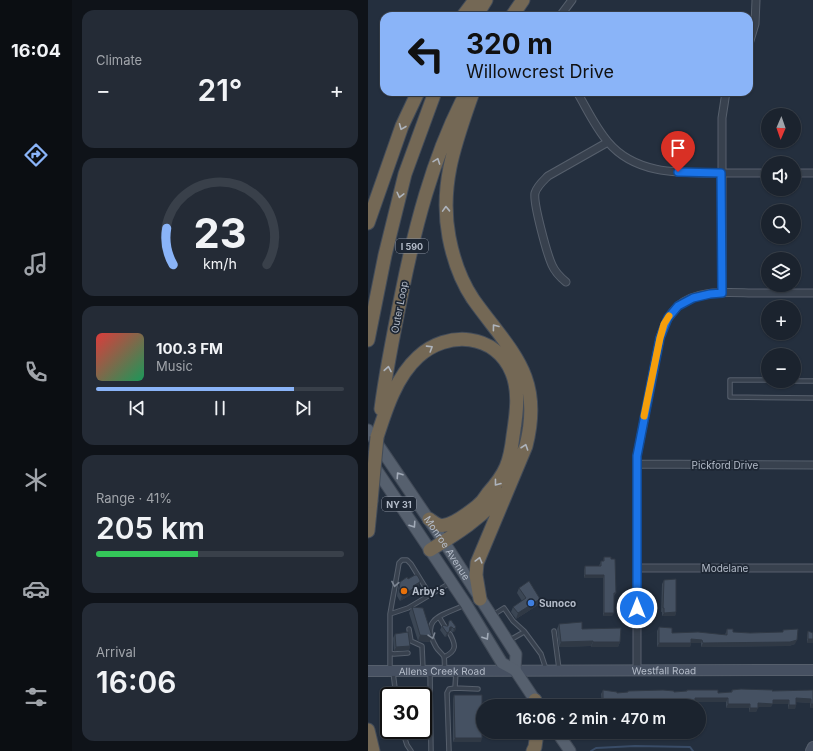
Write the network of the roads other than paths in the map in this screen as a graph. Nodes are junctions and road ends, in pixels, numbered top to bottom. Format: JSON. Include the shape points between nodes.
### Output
{"nodes":[{"id":1,"x":475,"y":0,"type":"edge"},
{"id":2,"x":486,"y":0,"type":"edge"},
{"id":3,"x":523,"y":0,"type":"edge"},
{"id":4,"x":572,"y":0,"type":"edge"},
{"id":5,"x":756,"y":0,"type":"edge"},
{"id":6,"x":466,"y":12,"type":"edge"},
{"id":7,"x":478,"y":12,"type":"edge"},
{"id":8,"x":515,"y":12,"type":"edge"},
{"id":9,"x":563,"y":12,"type":"edge"},
{"id":10,"x":753,"y":31,"type":"edge"},
{"id":11,"x":416,"y":96,"type":"edge"},
{"id":12,"x":434,"y":96,"type":"edge"},
{"id":13,"x":465,"y":96,"type":"edge"},
{"id":14,"x":472,"y":96,"type":"edge"},
{"id":15,"x":580,"y":96,"type":"edge"},
{"id":16,"x":725,"y":96,"type":"edge"},
{"id":17,"x":608,"y":142,"type":"junction"},
{"id":18,"x":721,"y":173,"type":"junction"},
{"id":19,"x":761,"y":173,"type":"edge"},
{"id":20,"x":801,"y":173,"type":"edge"},
{"id":21,"x":813,"y":173,"type":"edge"},
{"id":22,"x":368,"y":223,"type":"edge"},
{"id":23,"x":566,"y":282,"type":"dead end"},
{"id":24,"x":722,"y":293,"type":"junction"},
{"id":25,"x":813,"y":293,"type":"edge"},
{"id":26,"x":368,"y":340,"type":"edge"},
{"id":27,"x":761,"y":380,"type":"edge"},
{"id":28,"x":801,"y":380,"type":"edge"},
{"id":29,"x":813,"y":381,"type":"edge"},
{"id":30,"x":813,"y":398,"type":"edge"},
{"id":31,"x":383,"y":410,"type":"junction"},
{"id":32,"x":373,"y":433,"type":"edge"},
{"id":33,"x":368,"y":457,"type":"edge"},
{"id":34,"x":637,"y":464,"type":"junction"},
{"id":35,"x":813,"y":465,"type":"edge"},
{"id":36,"x":511,"y":483,"type":"junction"},
{"id":37,"x":428,"y":519,"type":"junction"},
{"id":38,"x":368,"y":531,"type":"edge"},
{"id":39,"x":444,"y":542,"type":"junction"},
{"id":40,"x":430,"y":550,"type":"junction"},
{"id":41,"x":637,"y":568,"type":"junction"},
{"id":42,"x":813,"y":568,"type":"edge"},
{"id":43,"x":451,"y":582,"type":"junction"},
{"id":44,"x":430,"y":595,"type":"junction"},
{"id":45,"x":480,"y":599,"type":"junction"},
{"id":46,"x":466,"y":604,"type":"junction"},
{"id":47,"x":390,"y":614,"type":"junction"},
{"id":48,"x":491,"y":616,"type":"junction"},
{"id":49,"x":439,"y":617,"type":"junction"},
{"id":50,"x":445,"y":627,"type":"edge"},
{"id":51,"x":409,"y":629,"type":"dead end"},
{"id":52,"x":554,"y":631,"type":"dead end"},
{"id":53,"x":524,"y":632,"type":"junction"},
{"id":54,"x":450,"y":634,"type":"edge"},
{"id":55,"x":507,"y":642,"type":"junction"},
{"id":56,"x":390,"y":653,"type":"junction"},
{"id":57,"x":408,"y":653,"type":"dead end"},
{"id":58,"x":444,"y":657,"type":"junction"},
{"id":59,"x":427,"y":670,"type":"junction"},
{"id":60,"x":444,"y":670,"type":"junction"},
{"id":61,"x":456,"y":670,"type":"junction"},
{"id":62,"x":515,"y":670,"type":"junction"},
{"id":63,"x":546,"y":670,"type":"junction"},
{"id":64,"x":559,"y":670,"type":"junction"},
{"id":65,"x":637,"y":670,"type":"junction"},
{"id":66,"x":813,"y":670,"type":"edge"},
{"id":67,"x":368,"y":671,"type":"edge"},
{"id":68,"x":391,"y":671,"type":"junction"},
{"id":69,"x":394,"y":687,"type":"edge"},
{"id":70,"x":429,"y":687,"type":"edge"},
{"id":71,"x":455,"y":688,"type":"junction"},
{"id":72,"x":478,"y":689,"type":"dead end"},
{"id":73,"x":533,"y":699,"type":"edge"},
{"id":74,"x":368,"y":730,"type":"edge"},
{"id":75,"x":405,"y":739,"type":"edge"},
{"id":76,"x":431,"y":739,"type":"edge"},
{"id":77,"x":536,"y":739,"type":"edge"},
{"id":78,"x":562,"y":739,"type":"edge"},
{"id":79,"x":813,"y":747,"type":"edge"},
{"id":80,"x":568,"y":748,"type":"edge"},
{"id":81,"x":373,"y":751,"type":"edge"},
{"id":82,"x":411,"y":751,"type":"edge"},
{"id":83,"x":431,"y":751,"type":"edge"},
{"id":84,"x":449,"y":751,"type":"edge"},
{"id":85,"x":533,"y":751,"type":"edge"},
{"id":86,"x":811,"y":751,"type":"edge"}],
"edges":[{"from":1,"to":6,"type":"highway"},
{"from":2,"to":7,"type":"highway"},
{"from":3,"to":8,"type":"highway"},
{"from":4,"to":9,"type":"street"},
{"from":5,"to":10,"type":"street"},
{"from":11,"to":22,"type":"highway","one_way":true,"via":[[402,126]]},
{"from":12,"to":26,"type":"highway","number":"I 590","one_way":true,"via":[[405,174]]},
{"from":31,"to":13,"type":"highway","name":"Outer Loop","number":"I 590","one_way":true,"via":[[395,326],[425,195],[451,123]]},
{"from":36,"to":14,"type":"highway","one_way":true,"via":[[529,433],[531,408],[527,382],[516,357],[472,298],[465,284],[453,254],[446,218],[445,197],[450,162]]},
{"from":15,"to":17,"type":"street","via":[[597,128]]},
{"from":16,"to":18,"type":"street","via":[[722,118]]},
{"from":17,"to":18,"type":"street","via":[[630,160],[658,170]]},
{"from":17,"to":23,"type":"street","via":[[548,176],[539,184],[535,194],[536,209],[550,261],[554,270]]},
{"from":18,"to":19,"type":"street"},
{"from":18,"to":24,"type":"street"},
{"from":20,"to":21,"type":"street"},
{"from":24,"to":25,"type":"street"},
{"from":24,"to":34,"type":"street","via":[[701,295],[685,301],[672,312],[664,324],[642,426]]},
{"from":27,"to":30,"type":"lane","via":[[730,380],[730,397]]},
{"from":28,"to":29,"type":"lane"},
{"from":31,"to":32,"type":"highway"},
{"from":31,"to":37,"type":"highway","one_way":true,"via":[[418,357],[440,342],[454,339],[479,342],[500,355],[512,373],[516,394],[514,429],[509,459],[500,480],[478,506],[449,525],[440,525]]},
{"from":37,"to":32,"type":"main road","name":"Monroe Avenue","number":"NY 31","one_way":true},
{"from":32,"to":38,"type":"highway","bridge":true},
{"from":33,"to":40,"type":"main road","name":"Monroe Avenue","number":"NY 31","one_way":true},
{"from":34,"to":35,"type":"street","name":"Pickford Drive"},
{"from":34,"to":41,"type":"street"},
{"from":36,"to":39,"type":"highway","via":[[473,522]]},
{"from":45,"to":36,"type":"highway","one_way":true,"via":[[477,563]]},
{"from":37,"to":39,"type":"main road","name":"Monroe Avenue","number":"NY 31"},
{"from":39,"to":40,"type":"highway"},
{"from":39,"to":45,"type":"main road","name":"Monroe Avenue","number":"NY 31"},
{"from":40,"to":43,"type":"main road","name":"Monroe Avenue","number":"NY 31"},
{"from":41,"to":42,"type":"street","name":"Modelane"},
{"from":41,"to":65,"type":"street"},
{"from":43,"to":44,"type":"lane"},
{"from":43,"to":46,"type":"main road","name":"Monroe Avenue","number":"NY 31"},
{"from":44,"to":47,"type":"lane","via":[[408,608]]},
{"from":44,"to":47,"type":"lane","one_way":true,"via":[[411,564],[407,560],[402,560],[399,563]]},
{"from":45,"to":48,"type":"main road","name":"Monroe Avenue","number":"NY 31"},
{"from":46,"to":49,"type":"lane"},
{"from":46,"to":62,"type":"main road","name":"Monroe Avenue","number":"NY 31","one_way":true,"via":[[502,663]]},
{"from":47,"to":56,"type":"lane"},
{"from":48,"to":53,"type":"lane","via":[[504,608]]},
{"from":48,"to":55,"type":"main road","name":"Monroe Avenue","number":"NY 31"},
{"from":49,"to":50,"type":"lane"},
{"from":49,"to":58,"type":"lane","one_way":true,"via":[[434,620],[430,629],[435,646]]},
{"from":51,"to":59,"type":"lane","via":[[411,641],[422,646]]},
{"from":52,"to":64,"type":"lane"},
{"from":53,"to":55,"type":"lane"},
{"from":53,"to":63,"type":"lane","via":[[541,654]]},
{"from":54,"to":58,"type":"lane","via":[[454,647],[450,654]]},
{"from":55,"to":62,"type":"main road","name":"Monroe Avenue","number":"NY 31","via":[[516,654]]},
{"from":56,"to":57,"type":"lane"},
{"from":56,"to":68,"type":"lane"},
{"from":58,"to":60,"type":"lane"},
{"from":59,"to":60,"type":"street","name":"Allens Creek Road"},
{"from":59,"to":68,"type":"street","name":"Allens Creek Road"},
{"from":59,"to":70,"type":"lane"},
{"from":60,"to":61,"type":"street","name":"Allens Creek Road"},
{"from":61,"to":62,"type":"street","name":"Allens Creek Road"},
{"from":61,"to":71,"type":"lane"},
{"from":62,"to":63,"type":"street","name":"Westfall Road"},
{"from":62,"to":73,"type":"main road","name":"Monroe Avenue","number":"NY 31"},
{"from":63,"to":64,"type":"street","name":"Westfall Road"},
{"from":64,"to":65,"type":"street","name":"Westfall Road"},
{"from":65,"to":66,"type":"street","name":"Westfall Road"},
{"from":67,"to":68,"type":"street","name":"Allens Creek Road"},
{"from":68,"to":69,"type":"lane"},
{"from":71,"to":72,"type":"lane"},
{"from":71,"to":84,"type":"lane","via":[[449,689],[447,693]]},
{"from":74,"to":81,"type":"highway"},
{"from":75,"to":82,"type":"lane"},
{"from":76,"to":83,"type":"lane"},
{"from":77,"to":85,"type":"highway"},
{"from":78,"to":80,"type":"main road"},
{"from":79,"to":86,"type":"street"}]}
